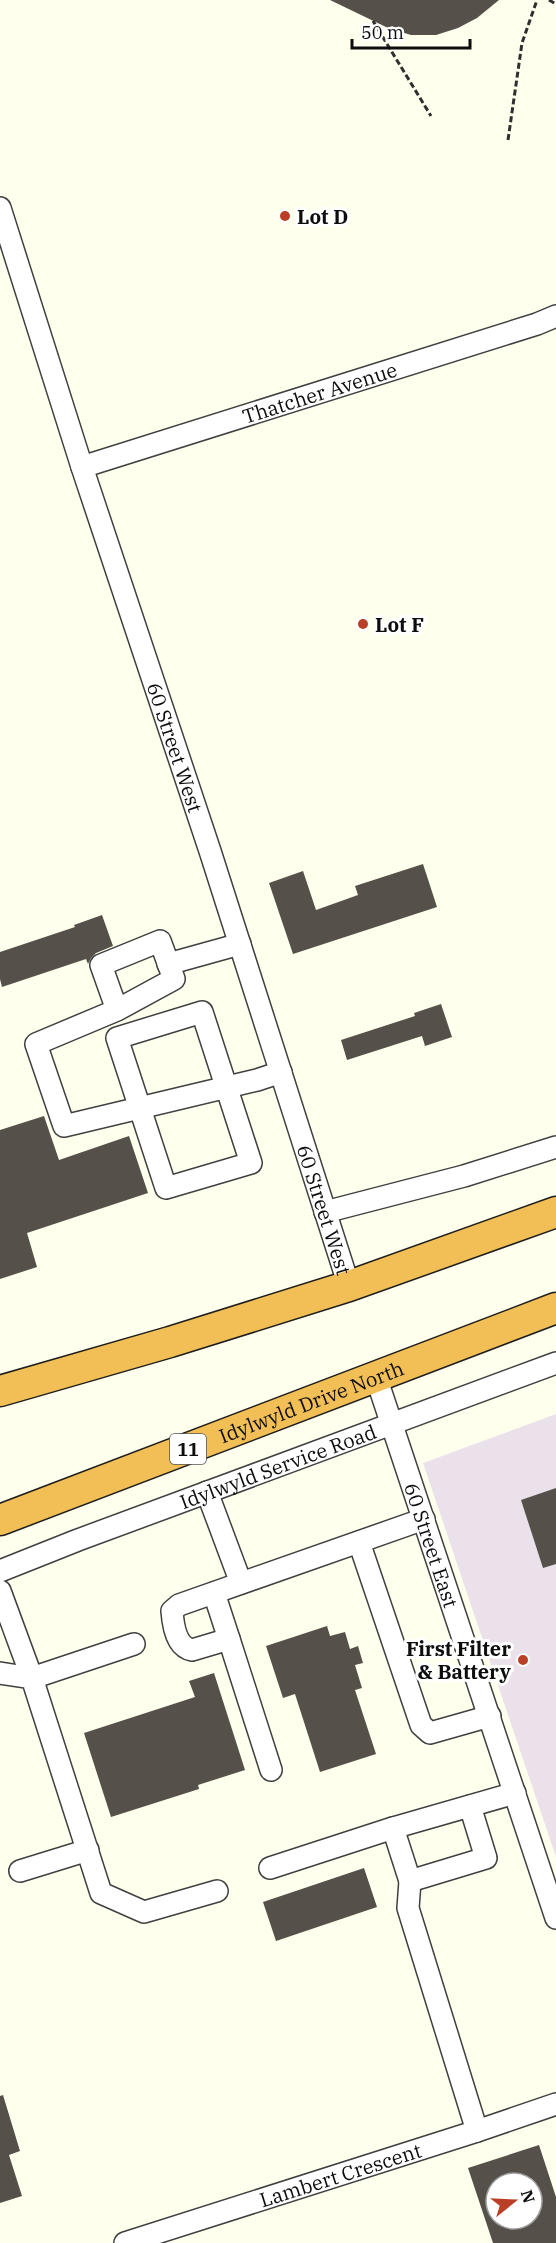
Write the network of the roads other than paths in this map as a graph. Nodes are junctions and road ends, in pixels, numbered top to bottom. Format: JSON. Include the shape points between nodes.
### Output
{"nodes":[{"id":1,"x":0,"y":208,"type":"edge"},
{"id":2,"x":556,"y":316,"type":"edge"},
{"id":3,"x":82,"y":466,"type":"junction"},
{"id":4,"x":240,"y":944,"type":"junction"},
{"id":5,"x":168,"y":964,"type":"junction"},
{"id":6,"x":112,"y":1012,"type":"junction"},
{"id":7,"x":117,"y":1038,"type":"junction"},
{"id":8,"x":281,"y":1072,"type":"junction"},
{"id":9,"x":226,"y":1087,"type":"junction"},
{"id":10,"x":140,"y":1108,"type":"junction"},
{"id":11,"x":556,"y":1147,"type":"edge"},
{"id":12,"x":325,"y":1212,"type":"junction"},
{"id":13,"x":556,"y":1212,"type":"edge"},
{"id":14,"x":349,"y":1286,"type":"junction"},
{"id":15,"x":556,"y":1308,"type":"edge"},
{"id":16,"x":556,"y":1363,"type":"edge"},
{"id":17,"x":376,"y":1377,"type":"junction"},
{"id":18,"x":0,"y":1390,"type":"edge"},
{"id":19,"x":391,"y":1423,"type":"junction"},
{"id":20,"x":207,"y":1492,"type":"junction"},
{"id":21,"x":424,"y":1519,"type":"junction"},
{"id":22,"x":0,"y":1520,"type":"edge"},
{"id":23,"x":359,"y":1542,"type":"junction"},
{"id":24,"x":0,"y":1571,"type":"edge"},
{"id":25,"x":241,"y":1583,"type":"junction"},
{"id":26,"x":0,"y":1591,"type":"edge"},
{"id":27,"x":214,"y":1593,"type":"junction"},
{"id":28,"x":229,"y":1639,"type":"junction"},
{"id":29,"x":134,"y":1644,"type":"dead end"},
{"id":30,"x":0,"y":1673,"type":"edge"},
{"id":31,"x":32,"y":1678,"type":"junction"},
{"id":32,"x":490,"y":1716,"type":"junction"},
{"id":33,"x":271,"y":1770,"type":"dead end"},
{"id":34,"x":515,"y":1793,"type":"junction"},
{"id":35,"x":470,"y":1806,"type":"junction"},
{"id":36,"x":393,"y":1828,"type":"junction"},
{"id":37,"x":88,"y":1850,"type":"junction"},
{"id":38,"x":270,"y":1868,"type":"dead end"},
{"id":39,"x":20,"y":1871,"type":"dead end"},
{"id":40,"x":410,"y":1881,"type":"junction"},
{"id":41,"x":217,"y":1891,"type":"dead end"},
{"id":42,"x":556,"y":1918,"type":"edge"},
{"id":43,"x":556,"y":2104,"type":"edge"},
{"id":44,"x":477,"y":2131,"type":"junction"},
{"id":45,"x":125,"y":2243,"type":"edge"}],
"edges":[{"from":1,"to":3,"type":"street","name":"60 Street West"},
{"from":2,"to":3,"type":"street","name":"Thatcher Avenue"},
{"from":3,"to":4,"type":"street","name":"60 Street West"},
{"from":4,"to":5,"type":"street"},
{"from":4,"to":8,"type":"street","name":"60 Street West"},
{"from":5,"to":6,"type":"street","via":[[174,979]]},
{"from":5,"to":6,"type":"street","via":[[160,941],[101,965]]},
{"from":6,"to":7,"type":"street"},
{"from":6,"to":10,"type":"street","via":[[36,1044],[64,1126]]},
{"from":7,"to":9,"type":"street","via":[[202,1012]]},
{"from":7,"to":10,"type":"street"},
{"from":8,"to":9,"type":"street"},
{"from":8,"to":12,"type":"street","name":"60 Street West"},
{"from":9,"to":10,"type":"street"},
{"from":9,"to":10,"type":"street","via":[[250,1163],[166,1188]]},
{"from":11,"to":12,"type":"street"},
{"from":12,"to":14,"type":"street","name":"60 Street West"},
{"from":13,"to":14,"type":"highway"},
{"from":14,"to":18,"type":"highway"},
{"from":15,"to":17,"type":"highway","name":"Idylwyld Drive North","number":"11"},
{"from":16,"to":19,"type":"street","name":"Idylwyld Service Road"},
{"from":17,"to":19,"type":"street","name":"60 Street East"},
{"from":17,"to":22,"type":"highway","name":"Idylwyld Drive North","number":"11"},
{"from":19,"to":20,"type":"street","name":"Idylwyld Service Road"},
{"from":19,"to":21,"type":"street","name":"60 Street East"},
{"from":20,"to":24,"type":"street","name":"Idylwyld Service Road"},
{"from":20,"to":25,"type":"street"},
{"from":21,"to":23,"type":"street"},
{"from":21,"to":32,"type":"street","name":"60 Street East"},
{"from":23,"to":25,"type":"street"},
{"from":23,"to":32,"type":"street","via":[[422,1725],[430,1733]]},
{"from":25,"to":27,"type":"street"},
{"from":26,"to":31,"type":"street"},
{"from":27,"to":28,"type":"street"},
{"from":27,"to":28,"type":"street","via":[[179,1605],[172,1611],[172,1621],[180,1644],[186,1649]]},
{"from":28,"to":33,"type":"street"},
{"from":29,"to":31,"type":"street"},
{"from":30,"to":31,"type":"street"},
{"from":31,"to":37,"type":"street"},
{"from":32,"to":34,"type":"street","name":"60 Street East"},
{"from":34,"to":35,"type":"street"},
{"from":34,"to":42,"type":"street","name":"60 Street East"},
{"from":35,"to":36,"type":"street"},
{"from":35,"to":40,"type":"street","via":[[486,1858]]},
{"from":36,"to":38,"type":"street"},
{"from":36,"to":40,"type":"street"},
{"from":37,"to":39,"type":"street"},
{"from":37,"to":41,"type":"street","via":[[101,1893],[144,1912]]},
{"from":40,"to":44,"type":"street","via":[[408,1908]]},
{"from":43,"to":44,"type":"street","name":"Lambert Crescent"},
{"from":44,"to":45,"type":"street","name":"Lambert Crescent"}]}
